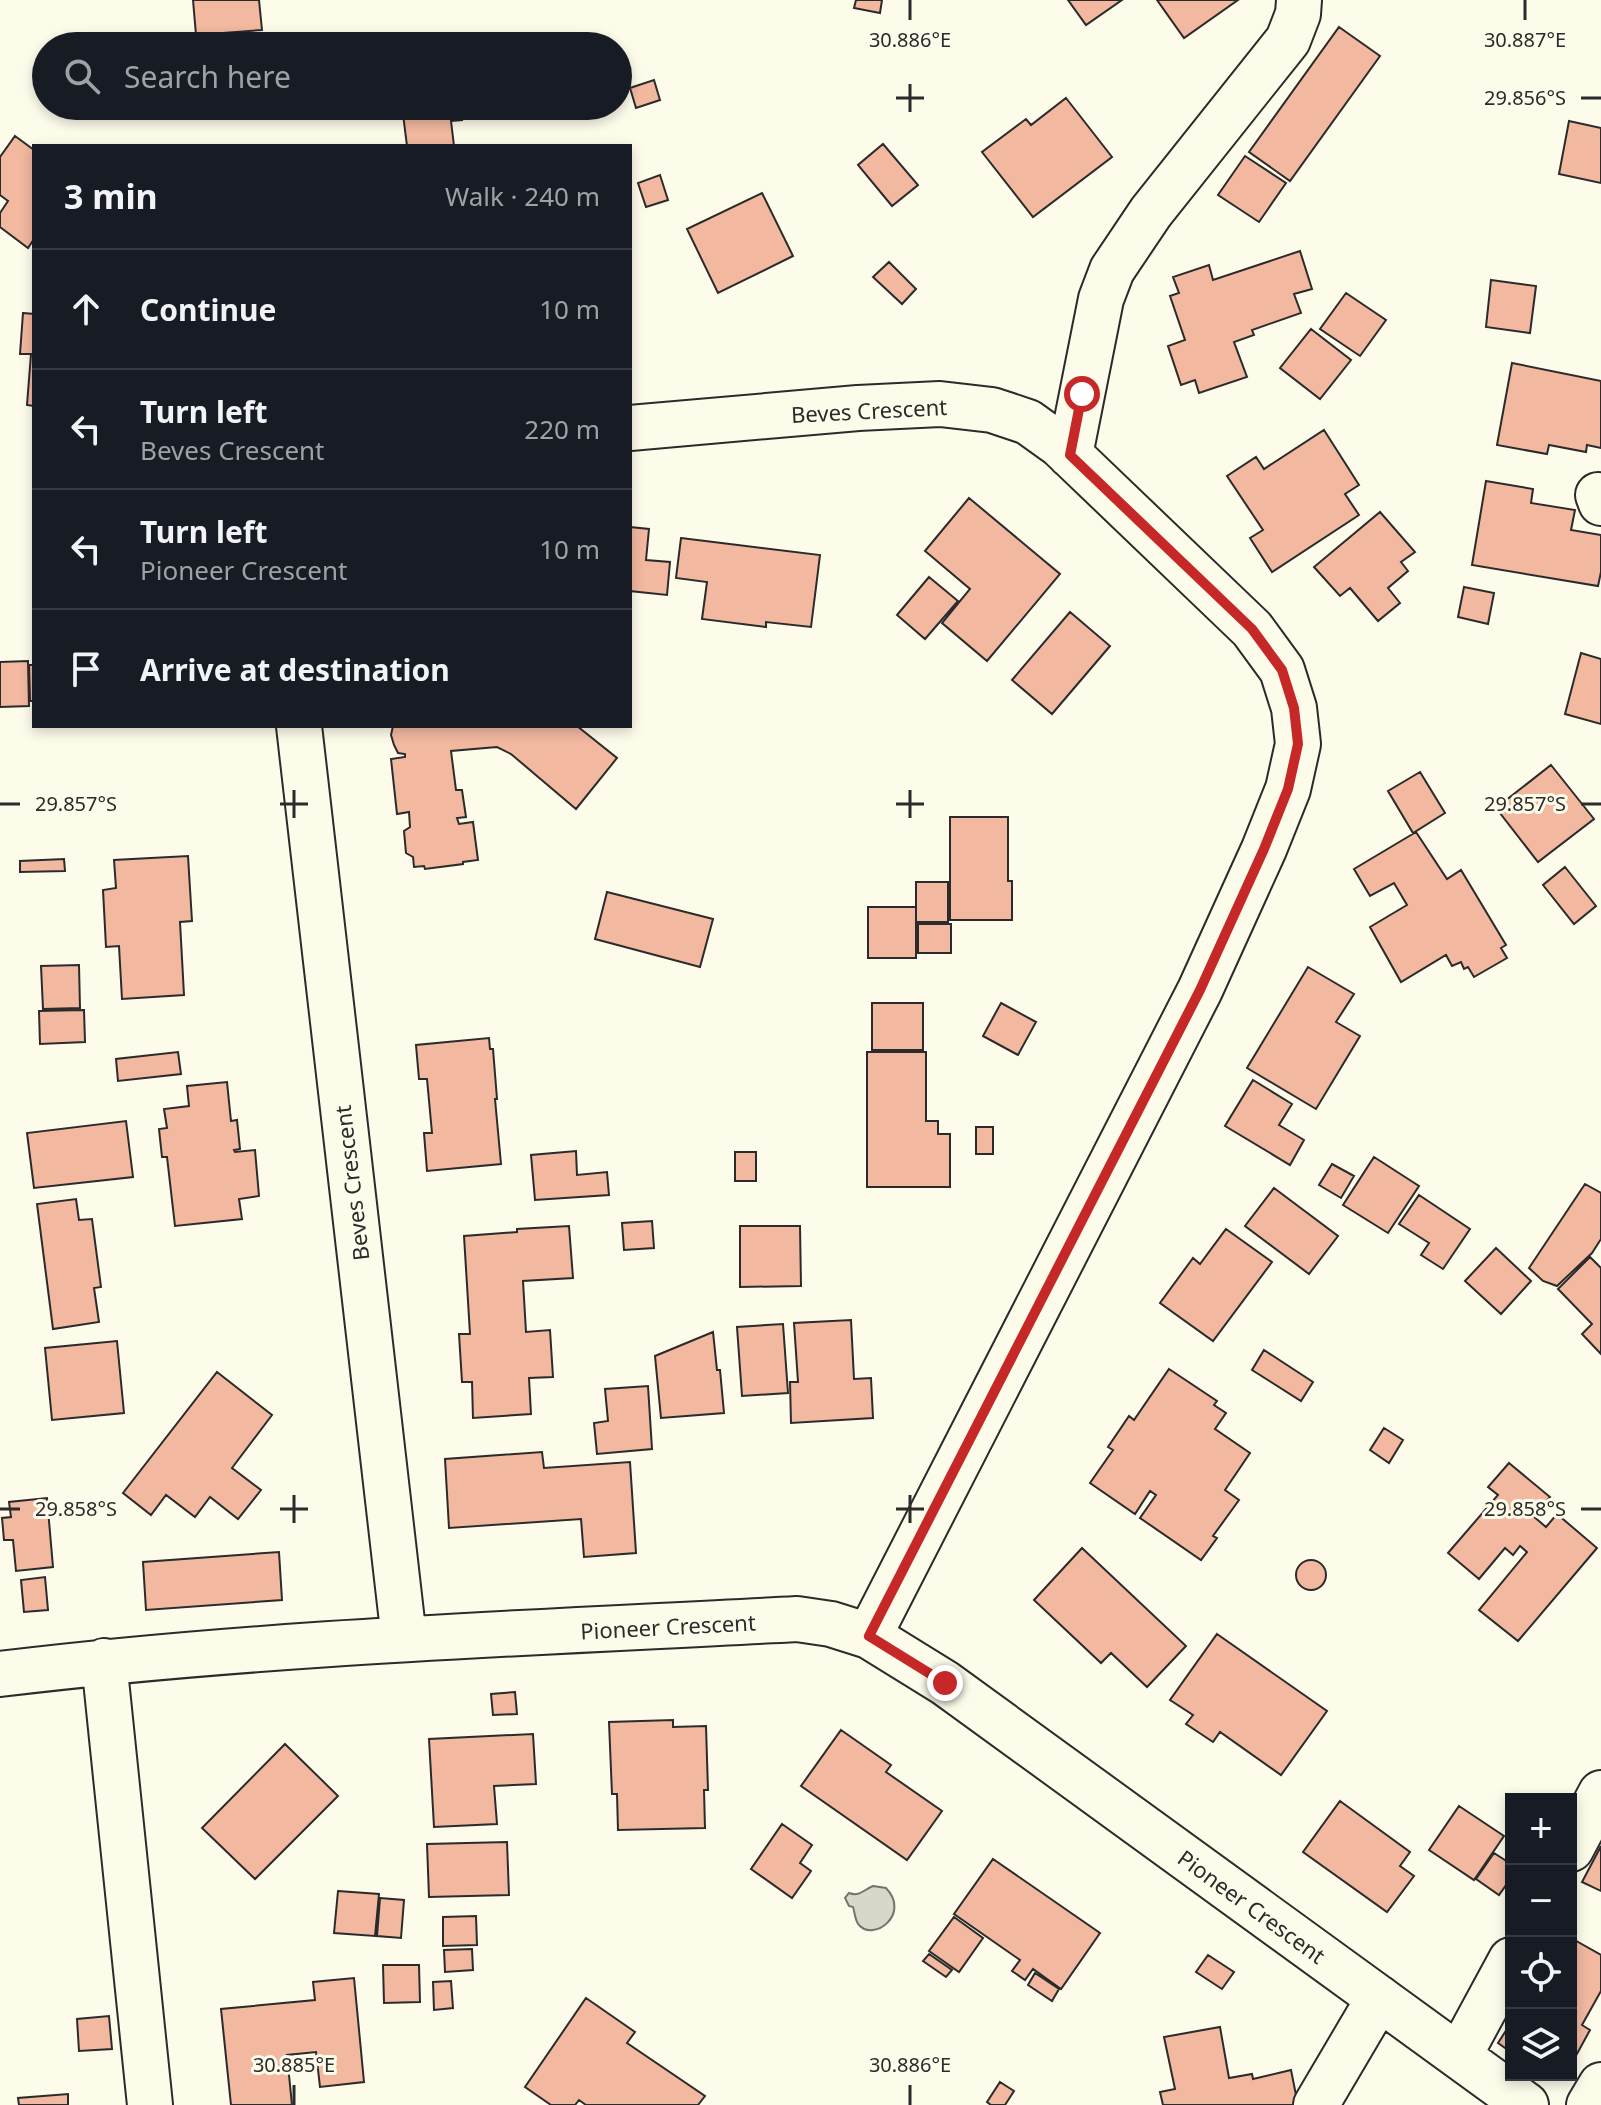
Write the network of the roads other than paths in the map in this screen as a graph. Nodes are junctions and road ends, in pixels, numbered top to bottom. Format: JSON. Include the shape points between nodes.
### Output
{"nodes":[{"id":1,"x":1299,"y":0,"type":"edge"},
{"id":2,"x":632,"y":428,"type":"edge"},
{"id":3,"x":1070,"y":455,"type":"junction"},
{"id":4,"x":299,"y":728,"type":"edge"},
{"id":5,"x":869,"y":1636,"type":"junction"},
{"id":6,"x":404,"y":1639,"type":"junction"},
{"id":7,"x":104,"y":1661,"type":"junction"},
{"id":8,"x":0,"y":1674,"type":"edge"},
{"id":9,"x":1601,"y":1793,"type":"edge"},
{"id":10,"x":1577,"y":1838,"type":"edge"},
{"id":11,"x":1505,"y":1971,"type":"edge"},
{"id":12,"x":1379,"y":1998,"type":"junction"},
{"id":13,"x":1459,"y":2056,"type":"junction"},
{"id":14,"x":1601,"y":2085,"type":"edge"},
{"id":15,"x":150,"y":2105,"type":"edge"},
{"id":16,"x":1316,"y":2105,"type":"edge"},
{"id":17,"x":1526,"y":2105,"type":"edge"},
{"id":18,"x":1589,"y":2105,"type":"edge"}],
"edges":[{"from":1,"to":3,"type":"street","via":[[1288,40],[1151,212],[1112,270],[1101,299]]},
{"from":2,"to":3,"type":"street","name":"Beves Crescent","via":[[940,404],[992,410],[1028,422]]},
{"from":3,"to":5,"type":"street","name":"Beves Crescent","via":[[1252,629],[1282,670],[1298,744],[1288,789],[1200,990]]},
{"from":4,"to":6,"type":"street","name":"Beves Crescent"},
{"from":5,"to":6,"type":"street","name":"Pioneer Crescent","via":[[797,1619]]},
{"from":5,"to":12,"type":"street","name":"Pioneer Crescent","via":[[945,1683]]},
{"from":6,"to":7,"type":"street","name":"Pioneer Crescent"},
{"from":7,"to":8,"type":"street","name":"Pioneer Crescent"},
{"from":7,"to":15,"type":"street"},
{"from":9,"to":10,"type":"street"},
{"from":11,"to":13,"type":"street"},
{"from":12,"to":13,"type":"street","name":"Pioneer Crescent"},
{"from":12,"to":16,"type":"street"},
{"from":13,"to":17,"type":"street","name":"Pioneer Crescent"},
{"from":14,"to":18,"type":"street"}]}
